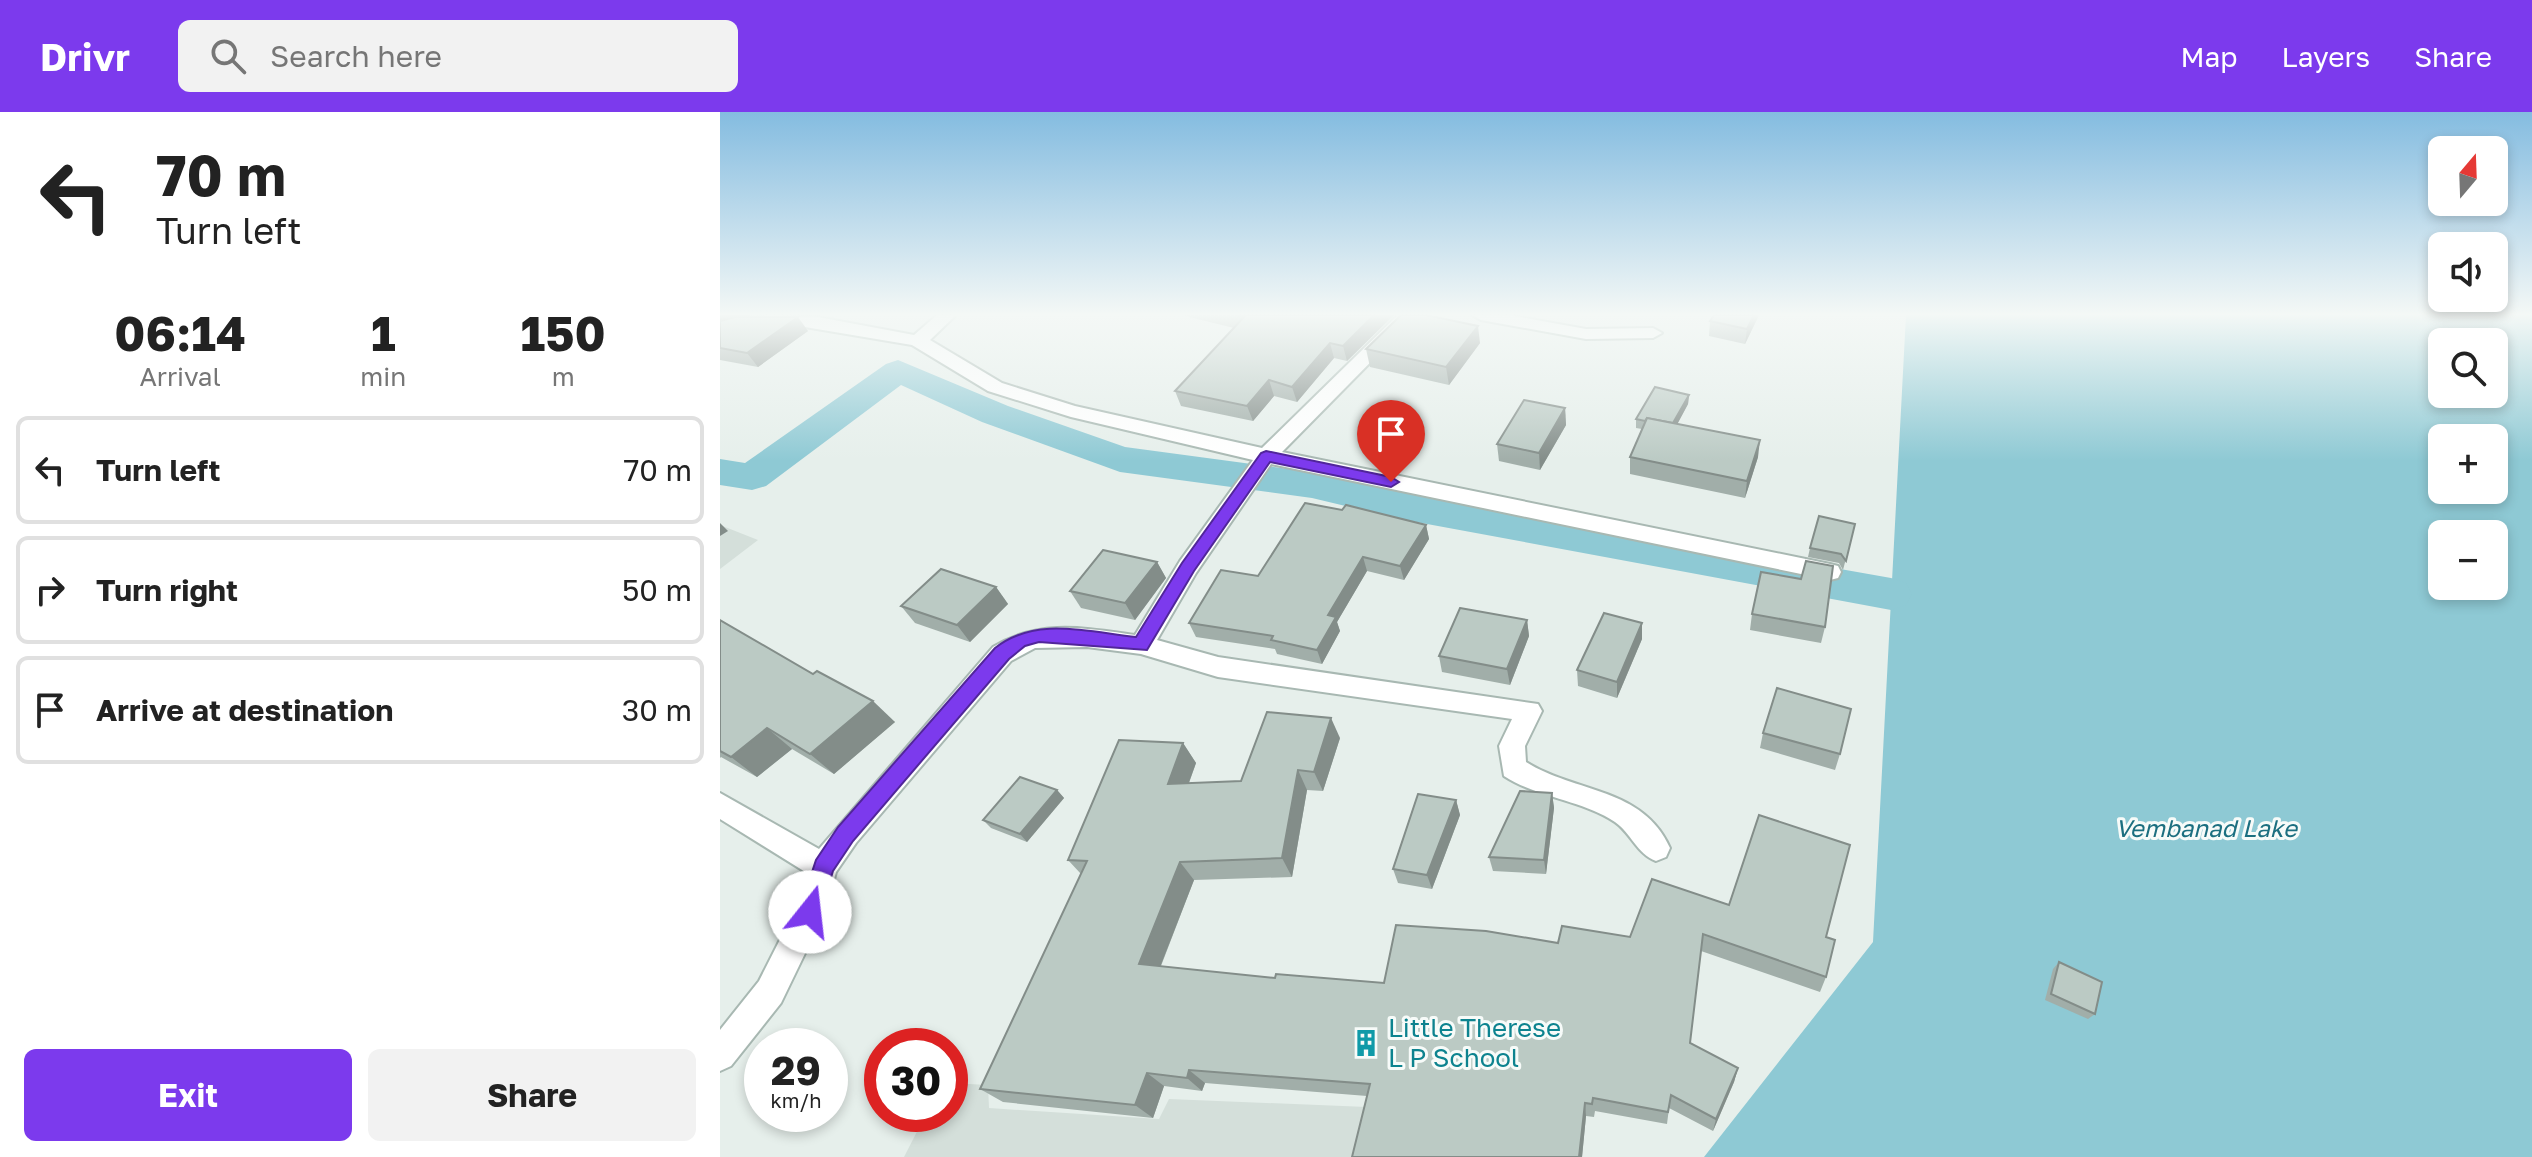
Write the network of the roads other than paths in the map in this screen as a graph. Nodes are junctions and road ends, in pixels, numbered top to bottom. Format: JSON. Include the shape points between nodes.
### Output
{"nodes":[{"id":1,"x":956,"y":364,"type":"edge"},
{"id":2,"x":1360,"y":364,"type":"edge"},
{"id":3,"x":1257,"y":469,"type":"junction"},
{"id":4,"x":1830,"y":572,"type":"edge"},
{"id":5,"x":1141,"y":645,"type":"junction"},
{"id":6,"x":720,"y":805,"type":"edge"},
{"id":7,"x":1656,"y":848,"type":"dead end"},
{"id":8,"x":823,"y":867,"type":"junction"},
{"id":9,"x":720,"y":1055,"type":"edge"}],
"edges":[{"from":1,"to":3,"type":"street","via":[[995,387]]},
{"from":2,"to":3,"type":"street"},
{"from":3,"to":4,"type":"street"},
{"from":3,"to":5,"type":"street"},
{"from":5,"to":7,"type":"street","via":[[1218,667],[1529,711],[1512,746],[1513,768],[1536,785],[1625,813]]},
{"from":5,"to":8,"type":"street","via":[[1039,635],[1019,640],[846,834]]},
{"from":6,"to":8,"type":"street"},
{"from":8,"to":9,"type":"street","via":[[810,912],[770,992]]}]}
